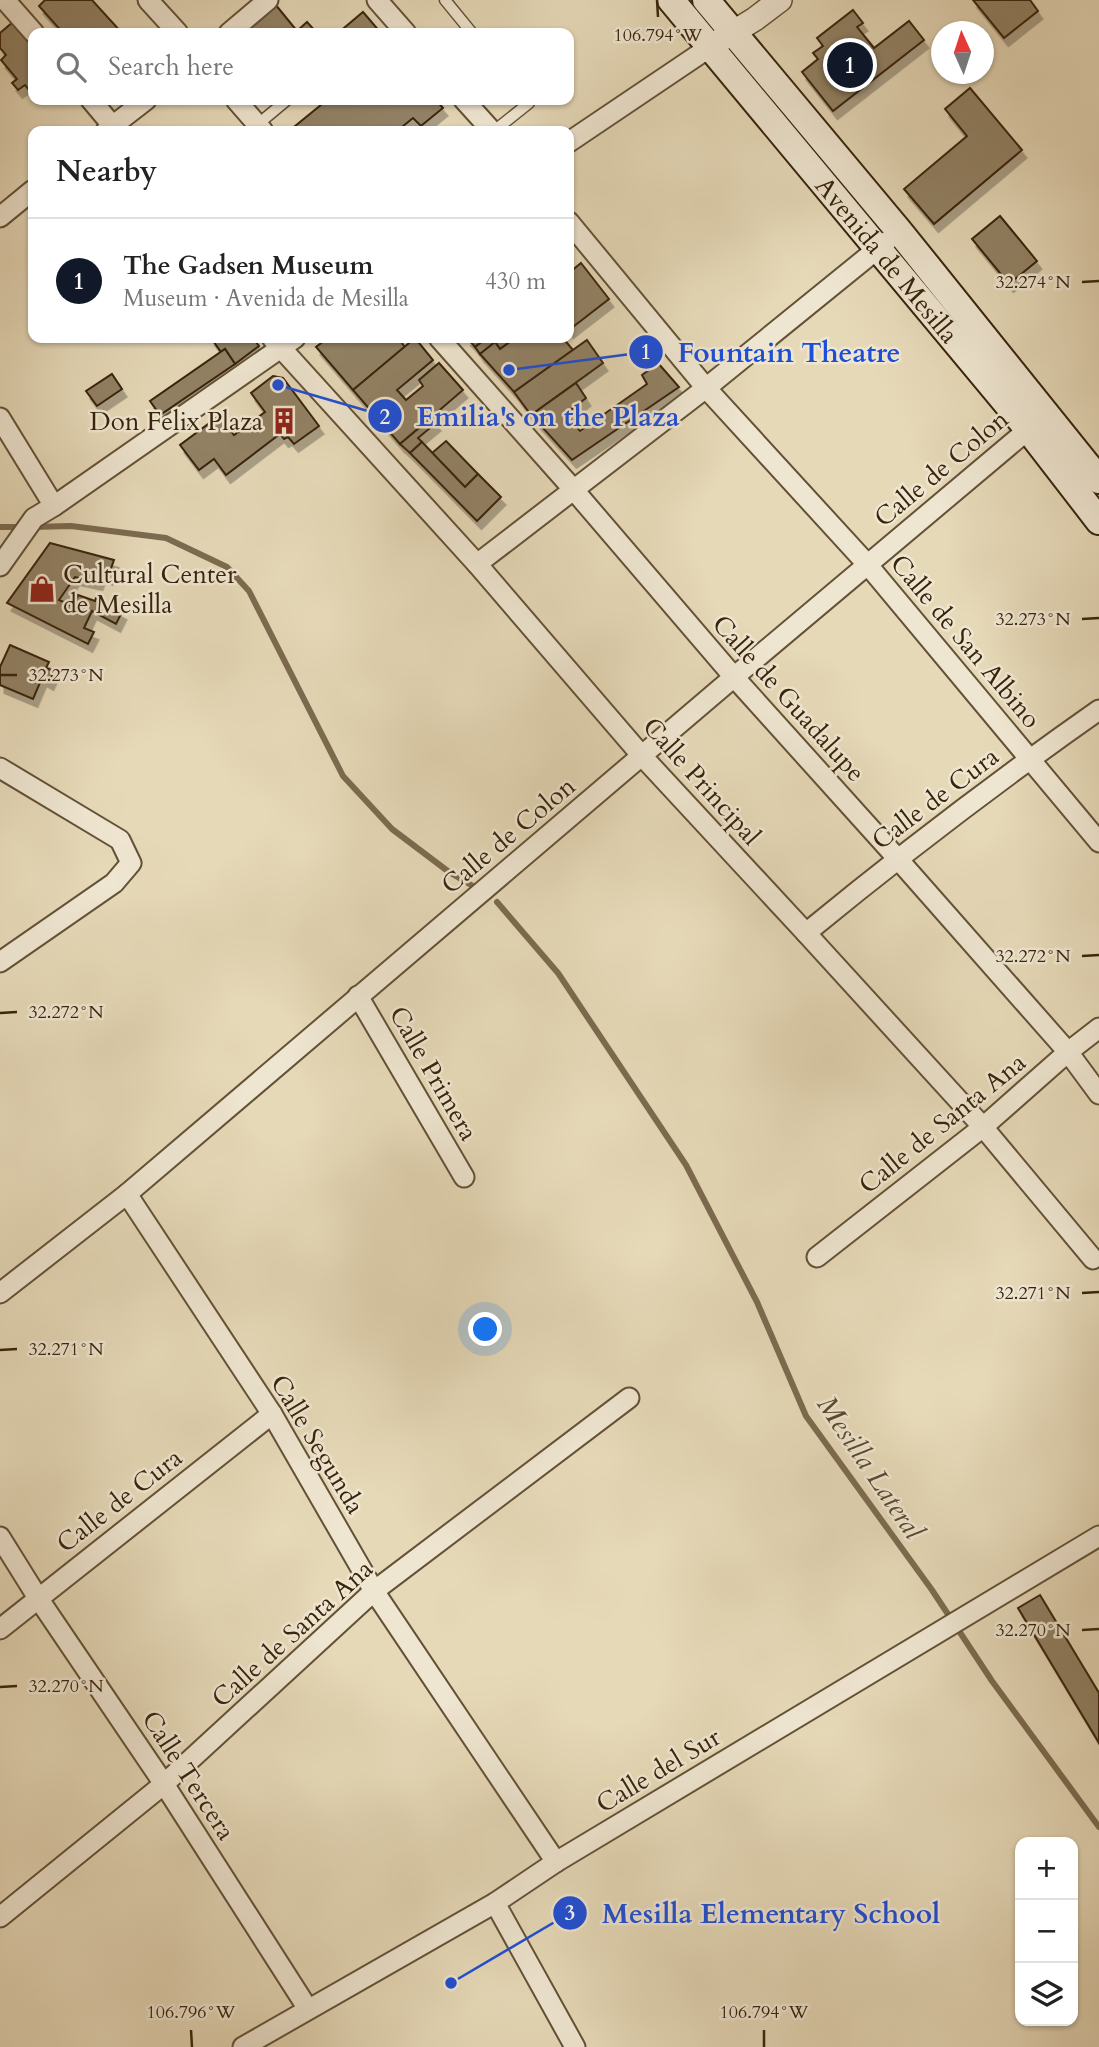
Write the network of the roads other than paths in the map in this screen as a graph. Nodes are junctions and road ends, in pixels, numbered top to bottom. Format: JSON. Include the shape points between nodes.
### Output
{"nodes":[{"id":1,"x":5,"y":0,"type":"edge"},
{"id":2,"x":148,"y":0,"type":"edge"},
{"id":3,"x":268,"y":0,"type":"edge"},
{"id":4,"x":377,"y":0,"type":"edge"},
{"id":5,"x":445,"y":0,"type":"edge"},
{"id":6,"x":671,"y":0,"type":"edge"},
{"id":7,"x":706,"y":0,"type":"edge"},
{"id":8,"x":780,"y":0,"type":"edge"},
{"id":9,"x":30,"y":28,"type":"edge"},
{"id":10,"x":173,"y":28,"type":"edge"},
{"id":11,"x":235,"y":28,"type":"edge"},
{"id":12,"x":402,"y":28,"type":"edge"},
{"id":13,"x":468,"y":28,"type":"edge"},
{"id":14,"x":733,"y":33,"type":"junction"},
{"id":15,"x":709,"y":47,"type":"junction"},
{"id":16,"x":95,"y":105,"type":"edge"},
{"id":17,"x":140,"y":105,"type":"edge"},
{"id":18,"x":240,"y":105,"type":"edge"},
{"id":19,"x":282,"y":105,"type":"edge"},
{"id":20,"x":469,"y":105,"type":"edge"},
{"id":21,"x":526,"y":105,"type":"edge"},
{"id":22,"x":110,"y":126,"type":"edge"},
{"id":23,"x":116,"y":126,"type":"edge"},
{"id":24,"x":258,"y":126,"type":"edge"},
{"id":25,"x":262,"y":126,"type":"edge"},
{"id":26,"x":488,"y":126,"type":"edge"},
{"id":27,"x":499,"y":126,"type":"edge"},
{"id":28,"x":574,"y":139,"type":"edge"},
{"id":29,"x":28,"y":194,"type":"edge"},
{"id":30,"x":0,"y":217,"type":"edge"},
{"id":31,"x":574,"y":228,"type":"edge"},
{"id":32,"x":899,"y":231,"type":"junction"},
{"id":33,"x":878,"y":249,"type":"junction"},
{"id":34,"x":279,"y":343,"type":"edge"},
{"id":35,"x":284,"y":343,"type":"edge"},
{"id":36,"x":443,"y":343,"type":"edge"},
{"id":37,"x":706,"y":388,"type":"junction"},
{"id":38,"x":0,"y":418,"type":"edge"},
{"id":39,"x":1038,"y":422,"type":"junction"},
{"id":40,"x":1099,"y":480,"type":"edge"},
{"id":41,"x":573,"y":489,"type":"junction"},
{"id":42,"x":54,"y":506,"type":"junction"},
{"id":43,"x":1099,"y":521,"type":"edge"},
{"id":44,"x":477,"y":564,"type":"junction"},
{"id":45,"x":867,"y":564,"type":"junction"},
{"id":46,"x":0,"y":566,"type":"edge"},
{"id":47,"x":734,"y":677,"type":"junction"},
{"id":48,"x":1099,"y":710,"type":"edge"},
{"id":49,"x":642,"y":756,"type":"junction"},
{"id":50,"x":1029,"y":759,"type":"junction"},
{"id":51,"x":0,"y":768,"type":"edge"},
{"id":52,"x":1099,"y":842,"type":"edge"},
{"id":53,"x":897,"y":858,"type":"junction"},
{"id":54,"x":806,"y":933,"type":"junction"},
{"id":55,"x":0,"y":962,"type":"edge"},
{"id":56,"x":358,"y":996,"type":"junction"},
{"id":57,"x":1099,"y":1028,"type":"edge"},
{"id":58,"x":1068,"y":1052,"type":"junction"},
{"id":59,"x":1099,"y":1094,"type":"edge"},
{"id":60,"x":983,"y":1127,"type":"junction"},
{"id":61,"x":464,"y":1177,"type":"dead end"},
{"id":62,"x":127,"y":1194,"type":"junction"},
{"id":63,"x":817,"y":1257,"type":"dead end"},
{"id":64,"x":1093,"y":1259,"type":"dead end"},
{"id":65,"x":0,"y":1293,"type":"edge"},
{"id":66,"x":629,"y":1398,"type":"dead end"},
{"id":67,"x":272,"y":1414,"type":"junction"},
{"id":68,"x":1099,"y":1536,"type":"edge"},
{"id":69,"x":0,"y":1537,"type":"edge"},
{"id":70,"x":374,"y":1591,"type":"junction"},
{"id":71,"x":38,"y":1598,"type":"junction"},
{"id":72,"x":0,"y":1629,"type":"edge"},
{"id":73,"x":164,"y":1784,"type":"junction"},
{"id":74,"x":556,"y":1862,"type":"junction"},
{"id":75,"x":495,"y":1903,"type":"junction"},
{"id":76,"x":0,"y":1917,"type":"edge"},
{"id":77,"x":308,"y":2009,"type":"junction"},
{"id":78,"x":243,"y":2047,"type":"edge"},
{"id":79,"x":575,"y":2047,"type":"edge"}],
"edges":[{"from":1,"to":9,"type":"street"},
{"from":2,"to":10,"type":"street"},
{"from":3,"to":11,"type":"street"},
{"from":4,"to":12,"type":"street"},
{"from":5,"to":13,"type":"lane"},
{"from":6,"to":15,"type":"main road","name":"Avenida de Mesilla"},
{"from":7,"to":14,"type":"main road","name":"Avenida de Mesilla"},
{"from":8,"to":14,"type":"street"},
{"from":14,"to":15,"type":"street"},
{"from":14,"to":32,"type":"main road","name":"Avenida de Mesilla"},
{"from":15,"to":28,"type":"street"},
{"from":15,"to":33,"type":"main road","name":"Avenida de Mesilla"},
{"from":16,"to":22,"type":"street"},
{"from":17,"to":23,"type":"street"},
{"from":18,"to":24,"type":"street"},
{"from":19,"to":25,"type":"lane"},
{"from":20,"to":26,"type":"street"},
{"from":21,"to":27,"type":"lane"},
{"from":29,"to":30,"type":"street"},
{"from":31,"to":37,"type":"street","name":"Calle de San Albino"},
{"from":32,"to":33,"type":"street"},
{"from":32,"to":39,"type":"main road","name":"Avenida de Mesilla"},
{"from":33,"to":37,"type":"street"},
{"from":33,"to":39,"type":"main road","name":"Avenida de Mesilla"},
{"from":34,"to":42,"type":"street"},
{"from":35,"to":44,"type":"street","name":"Calle Principal"},
{"from":36,"to":41,"type":"street","name":"Calle de Guadalupe"},
{"from":37,"to":41,"type":"street"},
{"from":37,"to":45,"type":"street","name":"Calle de San Albino"},
{"from":38,"to":42,"type":"street"},
{"from":39,"to":40,"type":"main road","name":"Avenida de Mesilla"},
{"from":39,"to":43,"type":"main road","name":"Avenida de Mesilla"},
{"from":39,"to":45,"type":"street","name":"Calle de Colon"},
{"from":41,"to":44,"type":"street"},
{"from":41,"to":47,"type":"street","name":"Calle de Guadalupe"},
{"from":42,"to":46,"type":"street","via":[[33,518]]},
{"from":44,"to":49,"type":"street","name":"Calle Principal"},
{"from":45,"to":47,"type":"street","name":"Calle de Colon"},
{"from":45,"to":50,"type":"street","name":"Calle de San Albino"},
{"from":47,"to":49,"type":"street","name":"Calle de Colon"},
{"from":47,"to":53,"type":"street","name":"Calle de Guadalupe"},
{"from":48,"to":50,"type":"street","name":"Calle de Cura"},
{"from":49,"to":54,"type":"street","name":"Calle Principal"},
{"from":49,"to":56,"type":"street","name":"Calle de Colon"},
{"from":50,"to":52,"type":"street","name":"Calle de San Albino"},
{"from":50,"to":53,"type":"street","name":"Calle de Cura"},
{"from":51,"to":55,"type":"street","via":[[120,840],[131,863],[114,884]]},
{"from":53,"to":54,"type":"street","name":"Calle de Cura"},
{"from":53,"to":58,"type":"street","name":"Calle de Guadalupe"},
{"from":54,"to":60,"type":"street","name":"Calle Principal"},
{"from":56,"to":61,"type":"street","name":"Calle Primera"},
{"from":56,"to":62,"type":"street","name":"Calle de Colon"},
{"from":57,"to":58,"type":"street","name":"Calle de Santa Ana"},
{"from":58,"to":59,"type":"street","name":"Calle de Guadalupe"},
{"from":58,"to":60,"type":"street","name":"Calle de Santa Ana"},
{"from":60,"to":63,"type":"street","name":"Calle de Santa Ana"},
{"from":60,"to":64,"type":"street","name":"Calle Principal"},
{"from":62,"to":65,"type":"street","name":"Calle de Colon"},
{"from":62,"to":67,"type":"street","name":"Calle Segunda"},
{"from":66,"to":70,"type":"street","name":"Calle de Santa Ana"},
{"from":67,"to":70,"type":"street","name":"Calle Segunda"},
{"from":67,"to":71,"type":"street","name":"Calle de Cura"},
{"from":68,"to":74,"type":"street","name":"Calle del Sur"},
{"from":69,"to":71,"type":"street","name":"Calle Tercera"},
{"from":70,"to":73,"type":"street","name":"Calle de Santa Ana"},
{"from":70,"to":74,"type":"street","name":"Calle Segunda"},
{"from":71,"to":72,"type":"street","name":"Calle de Cura"},
{"from":71,"to":73,"type":"street","name":"Calle Tercera"},
{"from":73,"to":76,"type":"street","name":"Calle de Santa Ana"},
{"from":73,"to":77,"type":"street","name":"Calle Tercera"},
{"from":74,"to":75,"type":"street","name":"Calle del Sur"},
{"from":75,"to":77,"type":"street","name":"Calle del Sur"},
{"from":75,"to":79,"type":"street"},
{"from":77,"to":78,"type":"street","name":"Calle del Sur"}]}
